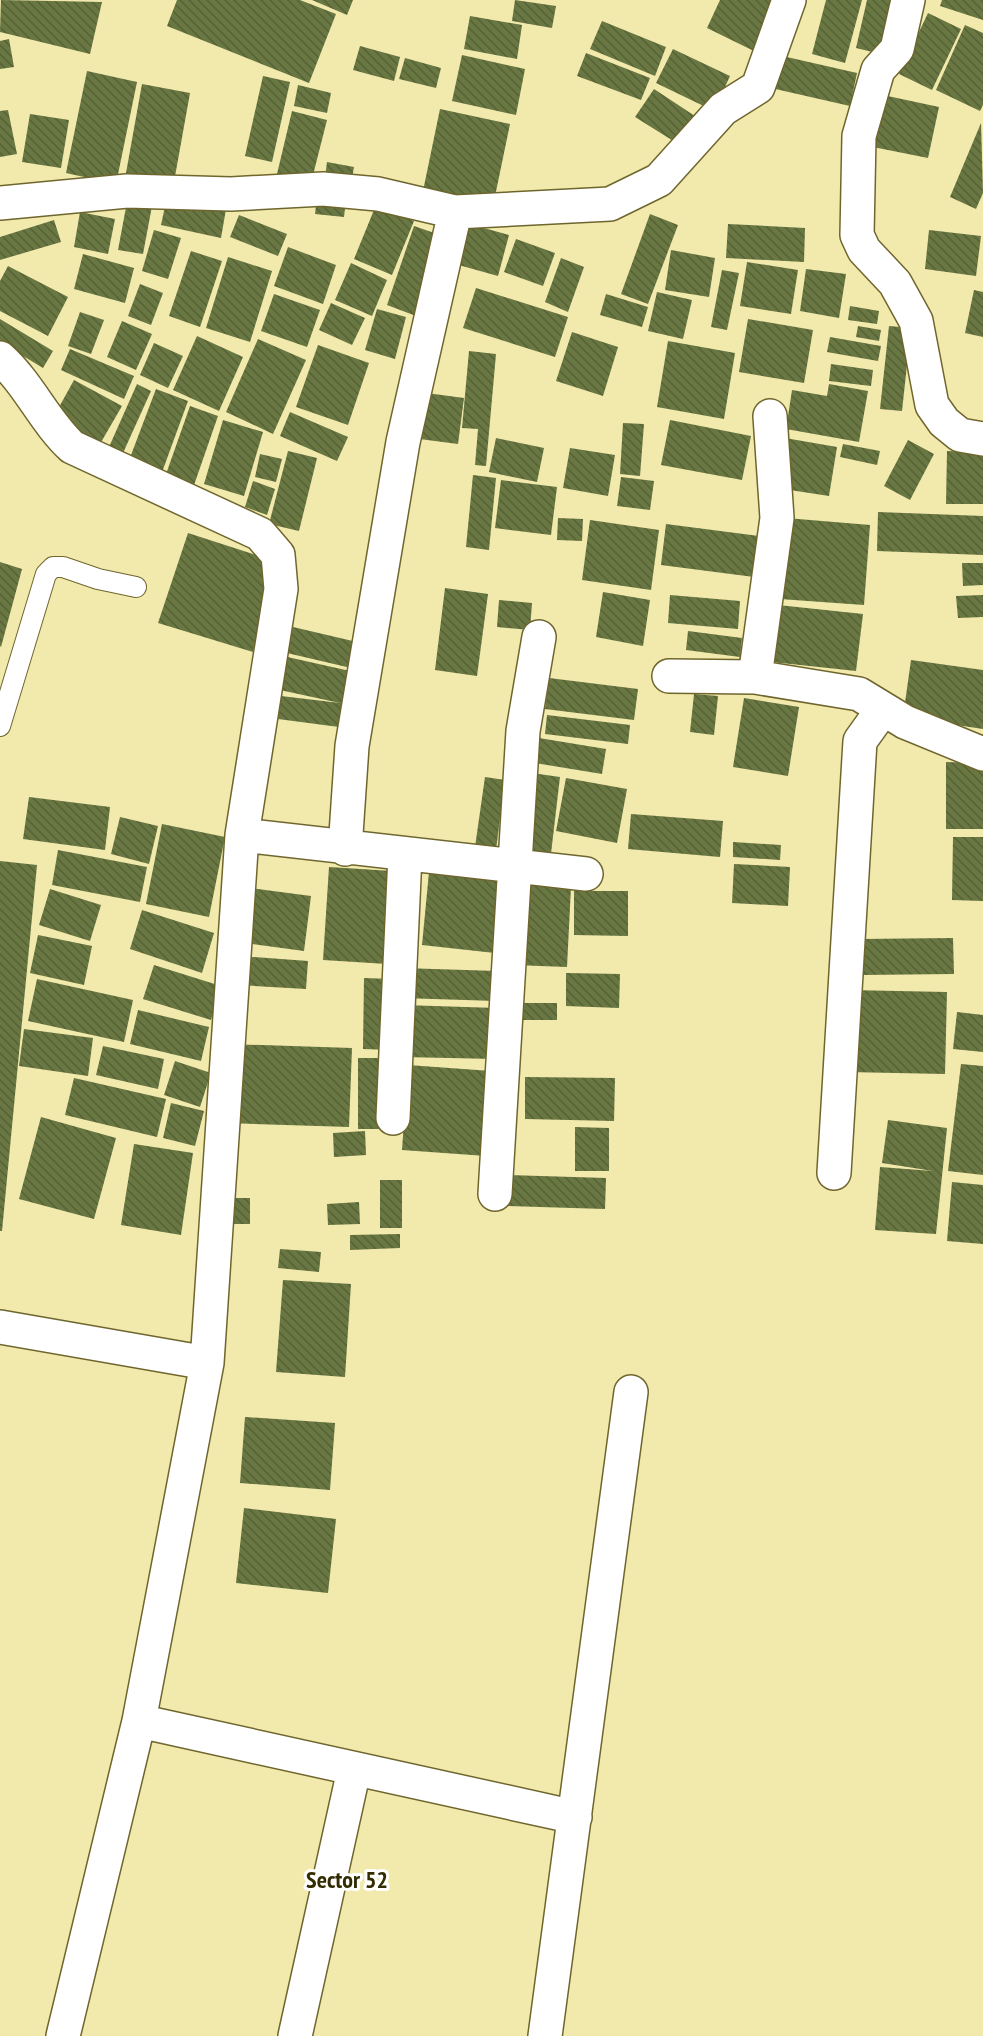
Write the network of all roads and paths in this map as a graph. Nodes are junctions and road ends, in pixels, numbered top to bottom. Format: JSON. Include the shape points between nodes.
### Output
{"nodes":[{"id":1,"x":789,"y":0,"type":"edge"},
{"id":2,"x":908,"y":0,"type":"edge"},
{"id":3,"x":0,"y":203,"type":"edge"},
{"id":4,"x":455,"y":213,"type":"junction"},
{"id":5,"x":0,"y":357,"type":"edge"},
{"id":6,"x":770,"y":416,"type":"dead end"},
{"id":7,"x":983,"y":438,"type":"edge"},
{"id":8,"x":136,"y":587,"type":"dead end"},
{"id":9,"x":538,"y":637,"type":"dead end"},
{"id":10,"x":669,"y":676,"type":"dead end"},
{"id":11,"x":755,"y":677,"type":"junction"},
{"id":12,"x":883,"y":709,"type":"junction"},
{"id":13,"x":0,"y":726,"type":"edge"},
{"id":14,"x":983,"y":754,"type":"edge"},
{"id":15,"x":242,"y":835,"type":"junction"},
{"id":16,"x":345,"y":849,"type":"junction"},
{"id":17,"x":405,"y":855,"type":"junction"},
{"id":18,"x":513,"y":868,"type":"junction"},
{"id":19,"x":586,"y":874,"type":"dead end"},
{"id":20,"x":393,"y":1118,"type":"dead end"},
{"id":21,"x":834,"y":1173,"type":"dead end"},
{"id":22,"x":495,"y":1194,"type":"dead end"},
{"id":23,"x":0,"y":1327,"type":"edge"},
{"id":24,"x":207,"y":1362,"type":"junction"},
{"id":25,"x":630,"y":1392,"type":"dead end"},
{"id":26,"x":139,"y":1721,"type":"junction"},
{"id":27,"x":354,"y":1770,"type":"junction"},
{"id":28,"x":575,"y":1817,"type":"junction"},
{"id":29,"x":63,"y":2036,"type":"edge"},
{"id":30,"x":295,"y":2036,"type":"edge"},
{"id":31,"x":545,"y":2036,"type":"edge"}],
"edges":[{"from":1,"to":4,"type":"street","via":[[758,87],[723,109],[659,180],[610,204]]},
{"from":2,"to":7,"type":"street","via":[[897,49],[878,70],[859,136],[857,235],[864,250],[894,283],[916,321],[932,405],[960,435]]},
{"from":3,"to":4,"type":"street","via":[[127,191],[231,194],[323,189],[378,194]]},
{"from":4,"to":16,"type":"street","via":[[403,442],[352,746]]},
{"from":5,"to":15,"type":"street","via":[[72,447],[260,534],[278,555],[281,589]]},
{"from":6,"to":11,"type":"street","via":[[777,518]]},
{"from":8,"to":13,"type":"lane","via":[[63,567],[53,567],[46,574]]},
{"from":9,"to":18,"type":"street","via":[[523,731]]},
{"from":10,"to":11,"type":"street"},
{"from":11,"to":12,"type":"street","via":[[860,694]]},
{"from":12,"to":14,"type":"street","via":[[905,723]]},
{"from":12,"to":21,"type":"street","via":[[860,741]]},
{"from":15,"to":16,"type":"street"},
{"from":15,"to":24,"type":"street"},
{"from":16,"to":17,"type":"street"},
{"from":17,"to":18,"type":"street"},
{"from":17,"to":20,"type":"street"},
{"from":18,"to":19,"type":"street"},
{"from":18,"to":22,"type":"street"},
{"from":23,"to":24,"type":"street"},
{"from":24,"to":26,"type":"street"},
{"from":25,"to":28,"type":"street"},
{"from":26,"to":27,"type":"street"},
{"from":26,"to":29,"type":"street"},
{"from":27,"to":28,"type":"street"},
{"from":27,"to":30,"type":"street"},
{"from":28,"to":31,"type":"street"}]}
